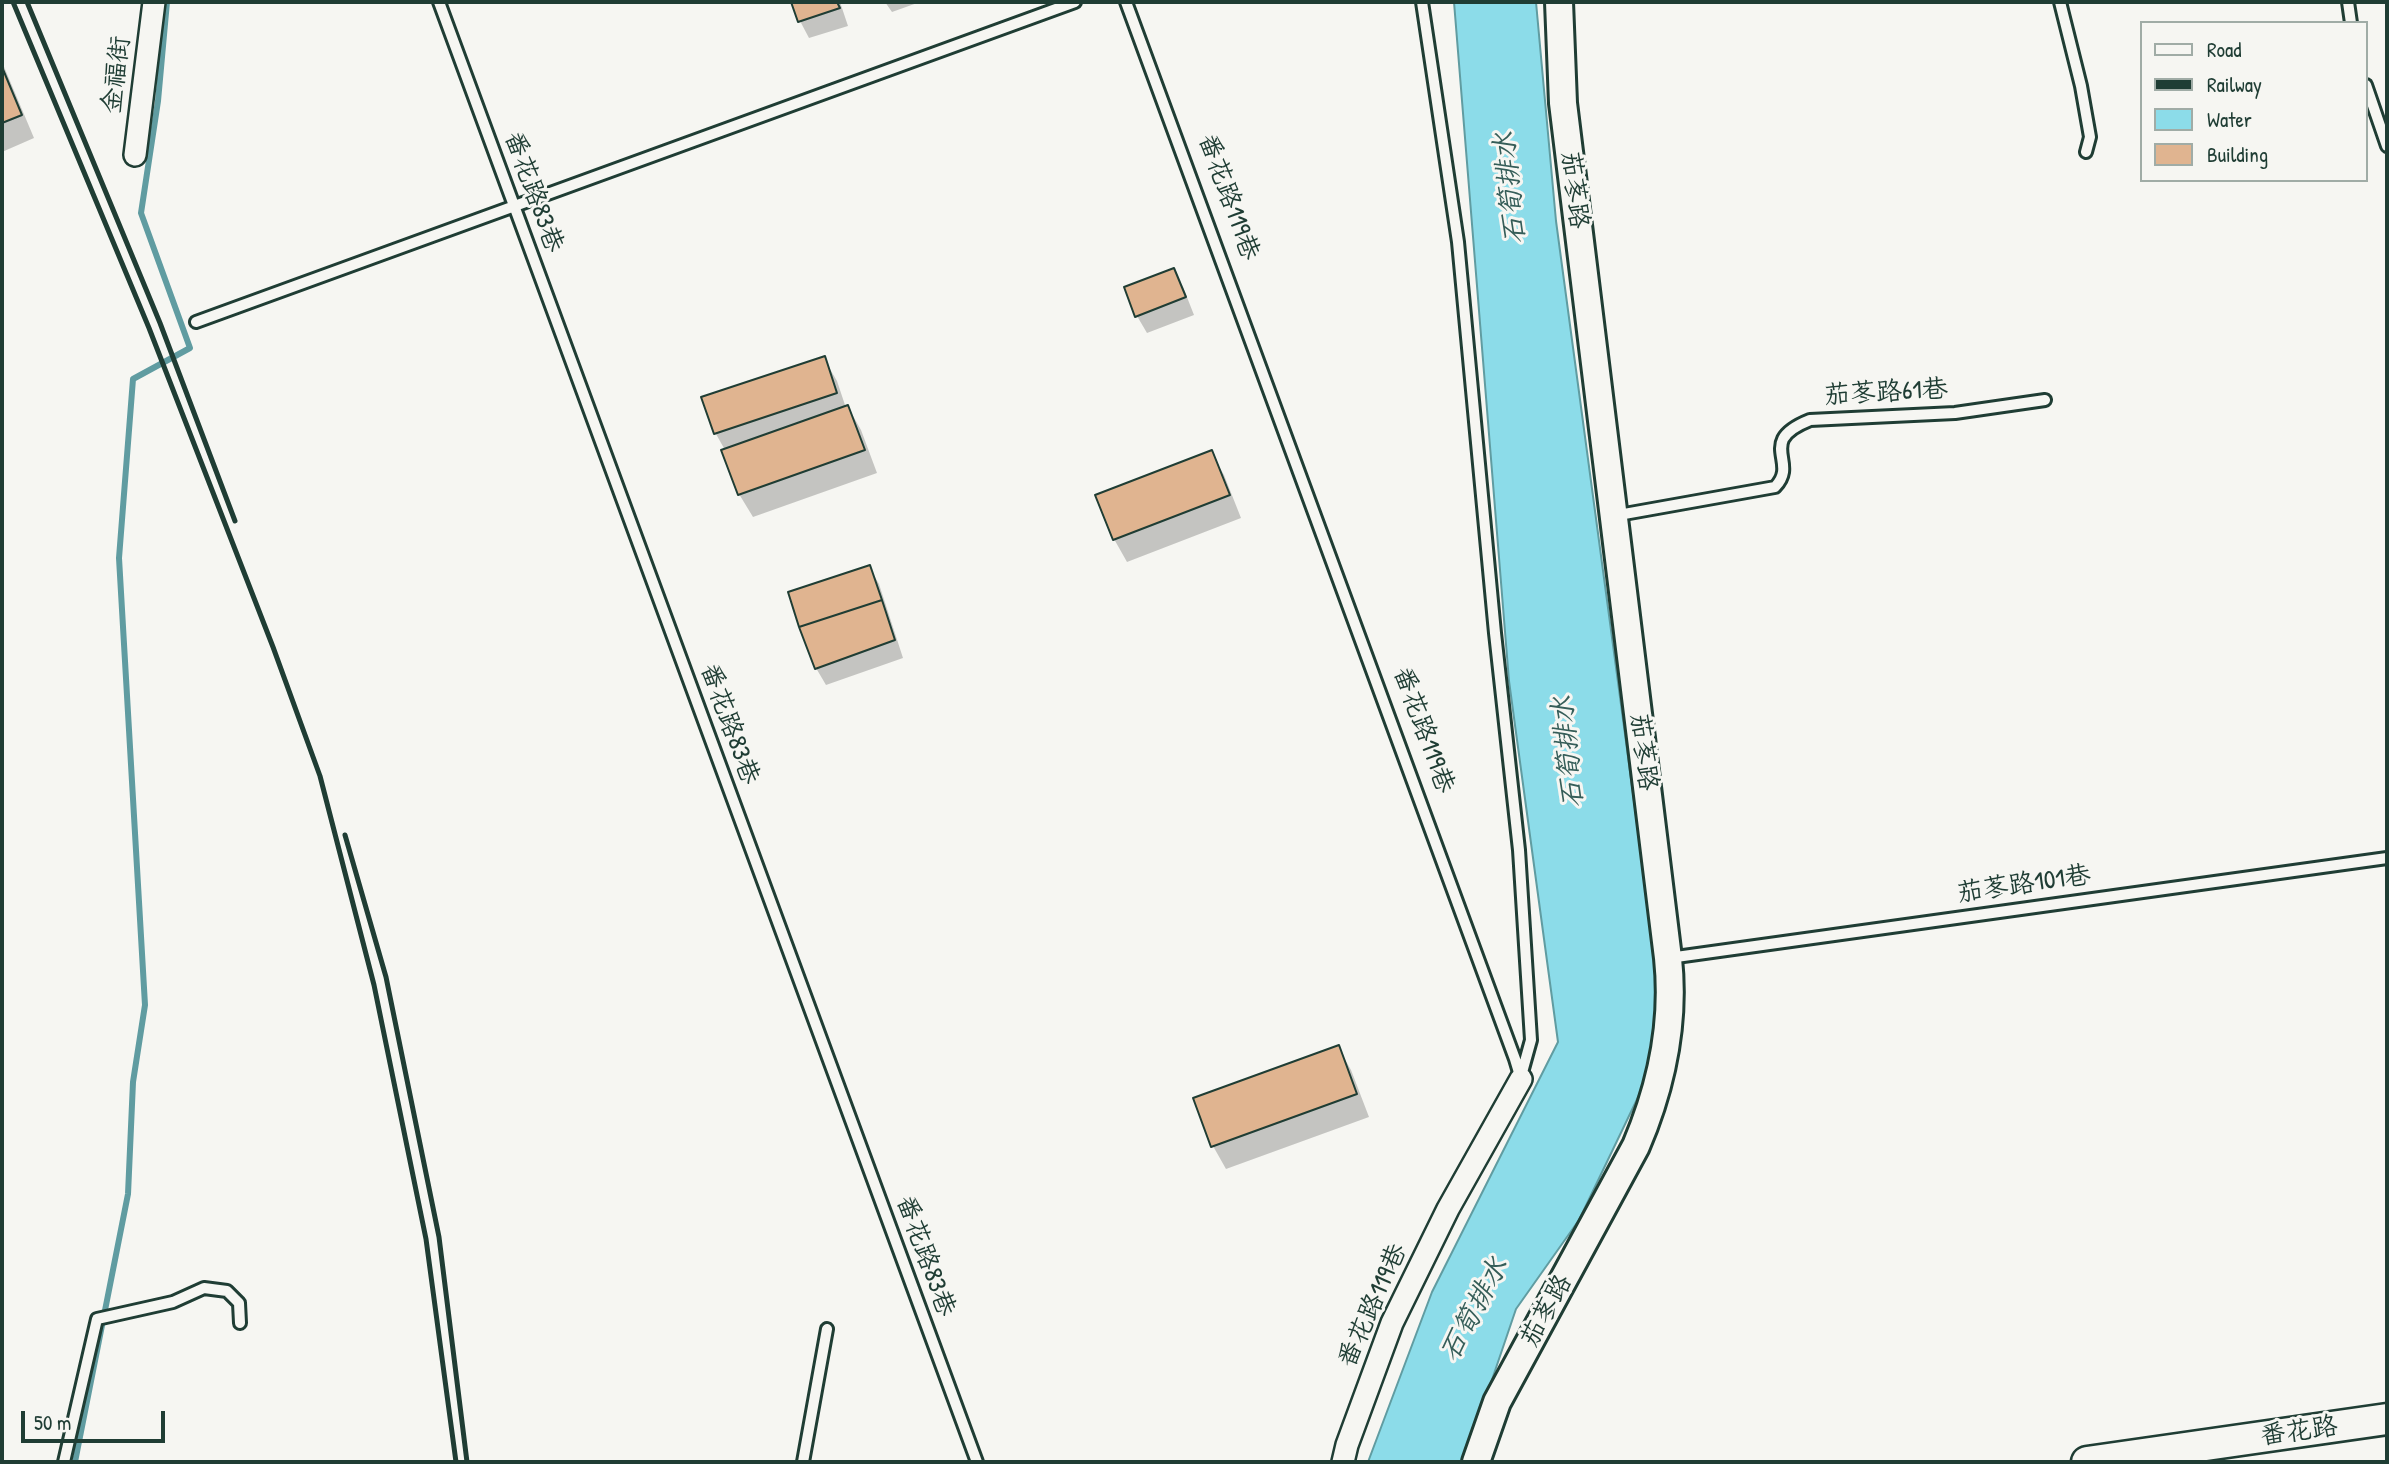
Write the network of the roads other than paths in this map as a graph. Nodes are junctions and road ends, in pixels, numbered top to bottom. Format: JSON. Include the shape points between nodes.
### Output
{"nodes":[{"id":1,"x":154,"y":2,"type":"edge"},
{"id":2,"x":439,"y":2,"type":"edge"},
{"id":3,"x":1075,"y":2,"type":"edge"},
{"id":4,"x":1126,"y":2,"type":"edge"},
{"id":5,"x":1422,"y":2,"type":"edge"},
{"id":6,"x":1559,"y":2,"type":"edge"},
{"id":7,"x":2060,"y":2,"type":"edge"},
{"id":8,"x":2348,"y":2,"type":"edge"},
{"id":9,"x":2351,"y":21,"type":"edge"},
{"id":10,"x":2368,"y":91,"type":"edge"},
{"id":11,"x":2387,"y":146,"type":"edge"},
{"id":12,"x":2086,"y":152,"type":"dead end"},
{"id":13,"x":135,"y":155,"type":"dead end"},
{"id":14,"x":514,"y":206,"type":"junction"},
{"id":15,"x":196,"y":322,"type":"dead end"},
{"id":16,"x":2045,"y":400,"type":"dead end"},
{"id":17,"x":1613,"y":516,"type":"junction"},
{"id":18,"x":2387,"y":858,"type":"edge"},
{"id":19,"x":1668,"y":958,"type":"junction"},
{"id":20,"x":1521,"y":1079,"type":"junction"},
{"id":21,"x":240,"y":1323,"type":"dead end"},
{"id":22,"x":827,"y":1329,"type":"dead end"},
{"id":23,"x":2387,"y":1419,"type":"edge"},
{"id":24,"x":64,"y":1462,"type":"edge"},
{"id":25,"x":803,"y":1462,"type":"edge"},
{"id":26,"x":976,"y":1462,"type":"edge"},
{"id":27,"x":1343,"y":1462,"type":"edge"},
{"id":28,"x":1476,"y":1462,"type":"edge"},
{"id":29,"x":2087,"y":1462,"type":"edge"}],
"edges":[{"from":1,"to":13,"type":"street","name":"金福街"},
{"from":2,"to":14,"type":"lane","name":"番花路83巷"},
{"from":3,"to":14,"type":"lane"},
{"from":4,"to":20,"type":"lane","name":"番花路119巷"},
{"from":5,"to":20,"type":"lane","via":[[1458,242],[1519,850],[1531,1040]]},
{"from":6,"to":17,"type":"street","name":"茄苳路","via":[[1563,103]]},
{"from":7,"to":12,"type":"lane","via":[[2088,124]]},
{"from":8,"to":9,"type":"lane"},
{"from":10,"to":11,"type":"lane"},
{"from":14,"to":15,"type":"lane"},
{"from":14,"to":26,"type":"lane","name":"番花路83巷"},
{"from":16,"to":17,"type":"lane","name":"茄苳路61巷","via":[[1955,413],[1810,419],[1783,437],[1783,475],[1769,489]]},
{"from":17,"to":19,"type":"street","name":"茄苳路"},
{"from":18,"to":19,"type":"lane","name":"茄苳路101巷"},
{"from":19,"to":28,"type":"street","name":"茄苳路","via":[[1668,1041],[1645,1125],[1497,1402]]},
{"from":20,"to":27,"type":"street","name":"番花路119巷","via":[[1448,1209],[1392,1323]]},
{"from":21,"to":24,"type":"lane","via":[[239,1303],[227,1291],[204,1288],[173,1302],[97,1319]]},
{"from":22,"to":25,"type":"lane"},
{"from":23,"to":29,"type":"main road","name":"番花路"}]}
